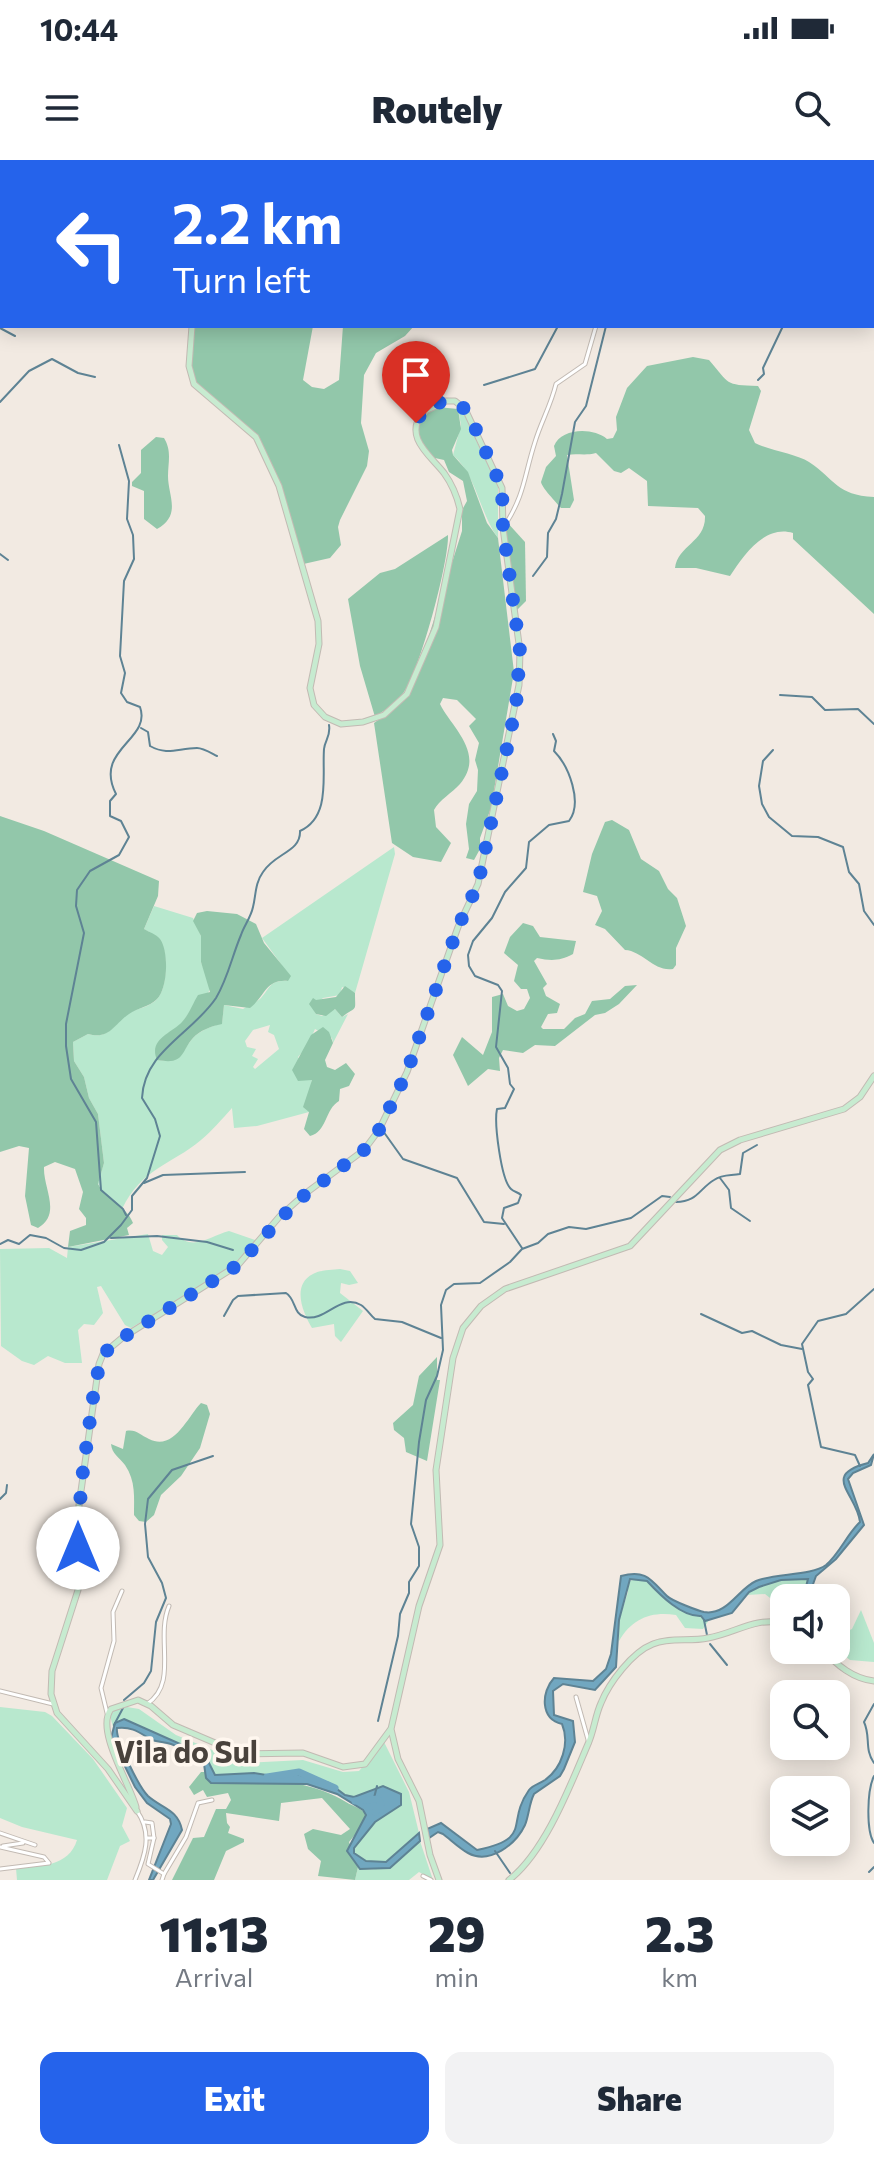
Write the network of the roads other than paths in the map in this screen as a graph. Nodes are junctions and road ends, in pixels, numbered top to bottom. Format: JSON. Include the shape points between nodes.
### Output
{"nodes":[{"id":1,"x":192,"y":328,"type":"edge"},
{"id":2,"x":595,"y":328,"type":"edge"},
{"id":3,"x":503,"y":528,"type":"junction"},
{"id":4,"x":874,"y":1076,"type":"edge"},
{"id":5,"x":122,"y":1591,"type":"dead end"},
{"id":6,"x":169,"y":1606,"type":"dead end"},
{"id":7,"x":770,"y":1623,"type":"edge"},
{"id":8,"x":841,"y":1664,"type":"edge"},
{"id":9,"x":874,"y":1681,"type":"edge"},
{"id":10,"x":0,"y":1691,"type":"edge"},
{"id":11,"x":576,"y":1697,"type":"dead end"},
{"id":12,"x":53,"y":1704,"type":"junction"},
{"id":13,"x":147,"y":1704,"type":"junction"},
{"id":14,"x":107,"y":1713,"type":"junction"},
{"id":15,"x":391,"y":1729,"type":"junction"},
{"id":16,"x":589,"y":1743,"type":"junction"},
{"id":17,"x":212,"y":1800,"type":"dead end"},
{"id":18,"x":137,"y":1811,"type":"junction"},
{"id":19,"x":145,"y":1822,"type":"junction"},
{"id":20,"x":0,"y":1833,"type":"edge"},
{"id":21,"x":147,"y":1838,"type":"junction"},
{"id":22,"x":154,"y":1838,"type":"junction"},
{"id":23,"x":27,"y":1842,"type":"junction"},
{"id":24,"x":35,"y":1845,"type":"dead end"},
{"id":25,"x":0,"y":1847,"type":"edge"},
{"id":26,"x":0,"y":1869,"type":"edge"},
{"id":27,"x":162,"y":1873,"type":"junction"},
{"id":28,"x":423,"y":1876,"type":"dead end"},
{"id":29,"x":440,"y":1879,"type":"edge"},
{"id":30,"x":135,"y":1880,"type":"edge"},
{"id":31,"x":162,"y":1880,"type":"edge"},
{"id":32,"x":431,"y":1880,"type":"edge"},
{"id":33,"x":509,"y":1880,"type":"edge"}],
"edges":[{"from":1,"to":3,"type":"street","via":[[189,366],[194,384],[259,440],[279,486],[318,621],[310,688],[314,705],[325,717],[349,725],[391,710],[407,694],[430,645],[460,509],[443,473],[416,438],[416,423],[427,409],[451,400],[468,412],[501,482]]},
{"from":2,"to":3,"type":"street","via":[[585,364],[556,384],[522,497]]},
{"from":3,"to":12,"type":"street","via":[[520,651],[516,706],[478,884],[407,1072],[379,1130],[360,1155],[288,1208],[238,1265],[103,1354],[80,1496],[78,1590],[52,1671]]},
{"from":4,"to":15,"type":"street","via":[[844,1109],[717,1151],[630,1246],[505,1289],[463,1328],[453,1358],[436,1470],[440,1545],[419,1606]]},
{"from":5,"to":14,"type":"street","via":[[113,1612],[114,1641],[101,1688]]},
{"from":6,"to":13,"type":"street","via":[[163,1624],[165,1676],[162,1689]]},
{"from":7,"to":16,"type":"street","via":[[751,1622],[705,1639],[659,1642],[644,1649],[601,1702]]},
{"from":8,"to":9,"type":"street"},
{"from":10,"to":12,"type":"street"},
{"from":11,"to":16,"type":"street"},
{"from":12,"to":18,"type":"street"},
{"from":13,"to":14,"type":"street","via":[[130,1701]]},
{"from":13,"to":15,"type":"street","via":[[173,1725],[231,1751],[253,1756],[303,1753],[343,1767],[365,1764]]},
{"from":14,"to":18,"type":"street","via":[[115,1759]]},
{"from":15,"to":29,"type":"street","via":[[398,1759],[419,1801]]},
{"from":16,"to":33,"type":"street","via":[[537,1846]]},
{"from":17,"to":27,"type":"street","via":[[198,1803],[186,1837]]},
{"from":18,"to":19,"type":"street"},
{"from":19,"to":21,"type":"street"},
{"from":19,"to":22,"type":"street","via":[[154,1825]]},
{"from":20,"to":23,"type":"street"},
{"from":21,"to":22,"type":"street"},
{"from":21,"to":30,"type":"street"},
{"from":22,"to":27,"type":"street","via":[[148,1862]]},
{"from":23,"to":24,"type":"street"},
{"from":23,"to":25,"type":"street"},
{"from":25,"to":26,"type":"street","via":[[44,1857],[49,1863]]},
{"from":27,"to":31,"type":"street"},
{"from":28,"to":32,"type":"street"}]}
